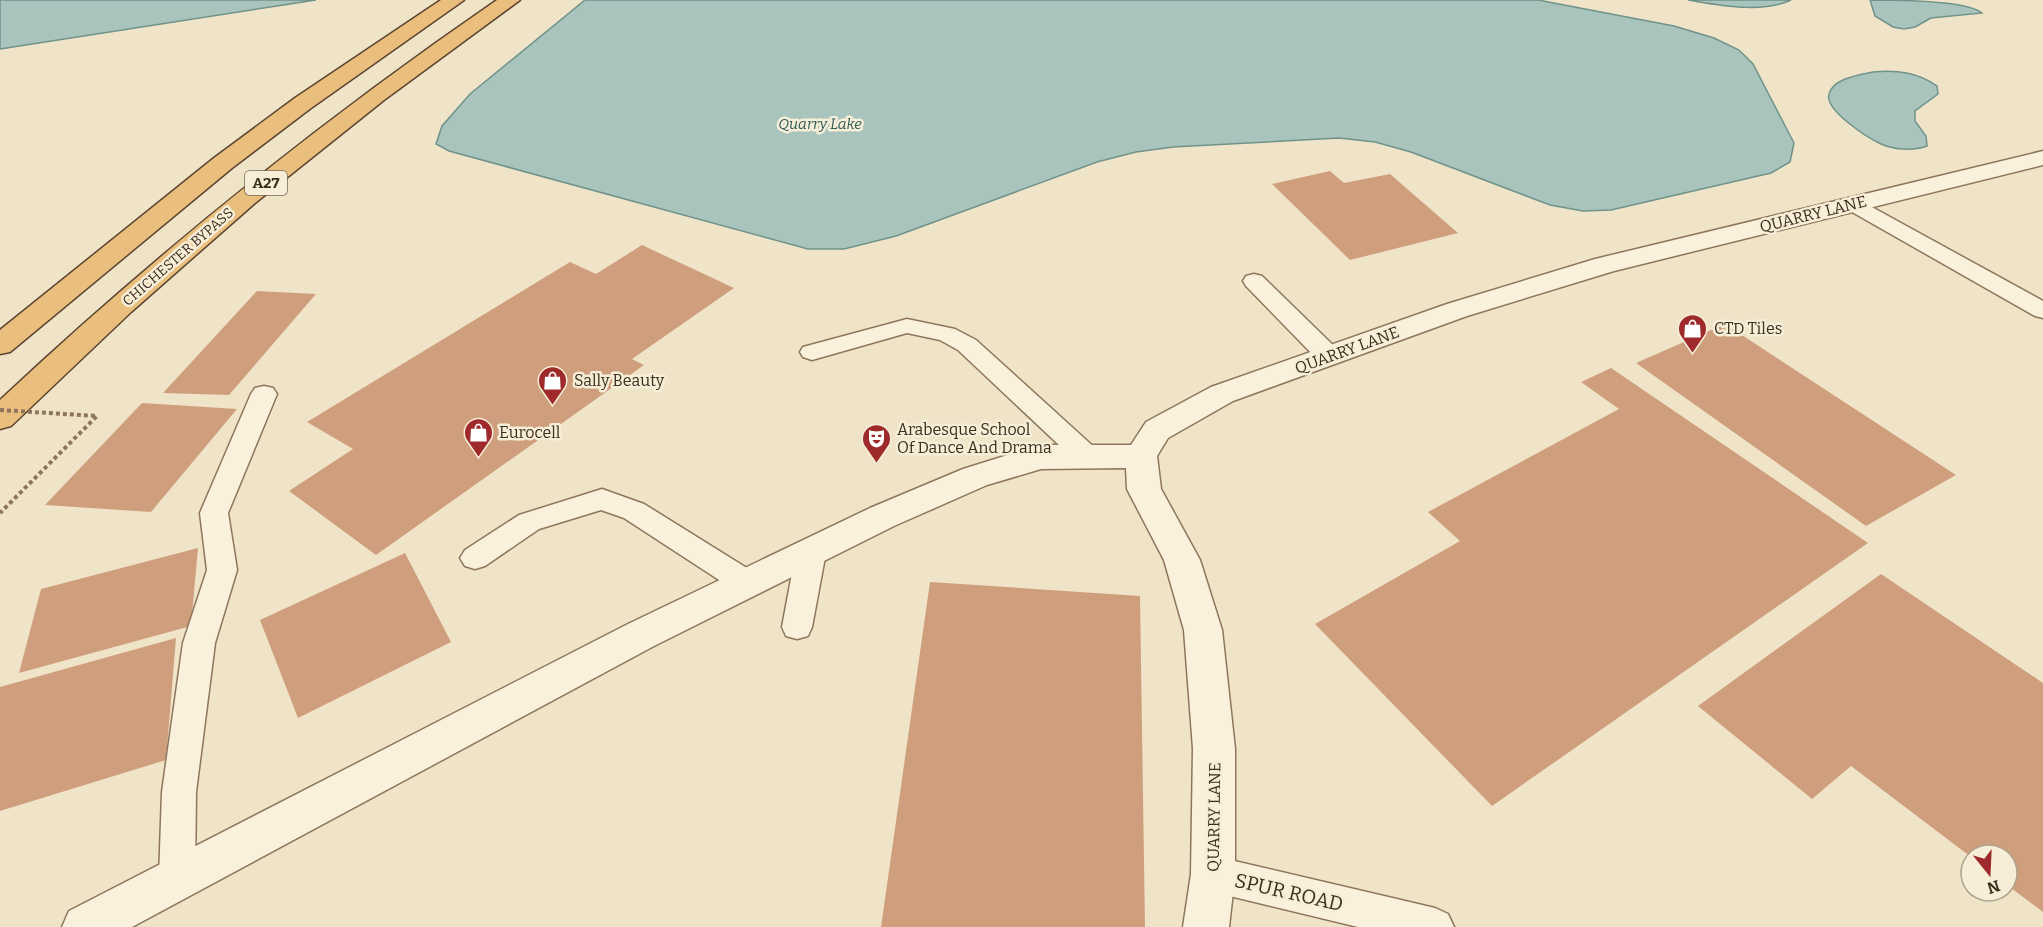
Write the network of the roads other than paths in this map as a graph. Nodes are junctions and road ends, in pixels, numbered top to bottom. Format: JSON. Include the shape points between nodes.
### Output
{"nodes":[{"id":1,"x":454,"y":0,"type":"edge"},
{"id":2,"x":510,"y":0,"type":"edge"},
{"id":3,"x":2043,"y":158,"type":"edge"},
{"id":4,"x":1852,"y":204,"type":"junction"},
{"id":5,"x":1254,"y":281,"type":"dead end"},
{"id":6,"x":2043,"y":311,"type":"edge"},
{"id":7,"x":0,"y":345,"type":"edge"},
{"id":8,"x":812,"y":352,"type":"dead end"},
{"id":9,"x":1329,"y":356,"type":"junction"},
{"id":10,"x":264,"y":394,"type":"dead end"},
{"id":11,"x":0,"y":418,"type":"edge"},
{"id":12,"x":1086,"y":455,"type":"junction"},
{"id":13,"x":1141,"y":456,"type":"junction"},
{"id":14,"x":811,"y":552,"type":"junction"},
{"id":15,"x":475,"y":558,"type":"dead end"},
{"id":16,"x":747,"y":583,"type":"junction"},
{"id":17,"x":797,"y":627,"type":"dead end"},
{"id":18,"x":1214,"y":874,"type":"junction"},
{"id":19,"x":177,"y":879,"type":"junction"},
{"id":20,"x":106,"y":922,"type":"edge"},
{"id":21,"x":1206,"y":927,"type":"edge"},
{"id":22,"x":1435,"y":927,"type":"edge"}],
"edges":[{"from":1,"to":7,"type":"highway","number":"A27","via":[[322,89],[232,156]]},
{"from":2,"to":11,"type":"highway","name":"CHICHESTER BYPASS","number":"A27","via":[[364,104],[284,168],[164,268]]},
{"from":3,"to":4,"type":"street","name":"QUARRY LANE"},
{"from":4,"to":6,"type":"lane"},
{"from":4,"to":9,"type":"street","name":"QUARRY LANE","via":[[1605,265],[1457,310]]},
{"from":5,"to":9,"type":"lane"},
{"from":8,"to":12,"type":"lane","via":[[907,326],[947,334],[967,345]]},
{"from":9,"to":13,"type":"street","name":"QUARRY LANE","via":[[1222,394],[1157,430]]},
{"from":10,"to":19,"type":"lane","via":[[214,513],[222,570],[199,643],[178,792]]},
{"from":12,"to":13,"type":"street"},
{"from":12,"to":14,"type":"street","via":[[1040,458],[975,477]]},
{"from":13,"to":18,"type":"street","name":"QUARRY LANE","via":[[1144,489],[1182,561],[1203,630],[1215,749]]},
{"from":14,"to":16,"type":"street"},
{"from":14,"to":17,"type":"lane"},
{"from":15,"to":16,"type":"lane","via":[[529,522],[602,499],[634,511]]},
{"from":16,"to":19,"type":"street","via":[[640,635]]},
{"from":18,"to":21,"type":"street","name":"QUARRY LANE"},
{"from":18,"to":22,"type":"lane","name":"SPUR ROAD"},
{"from":19,"to":20,"type":"street"}]}
